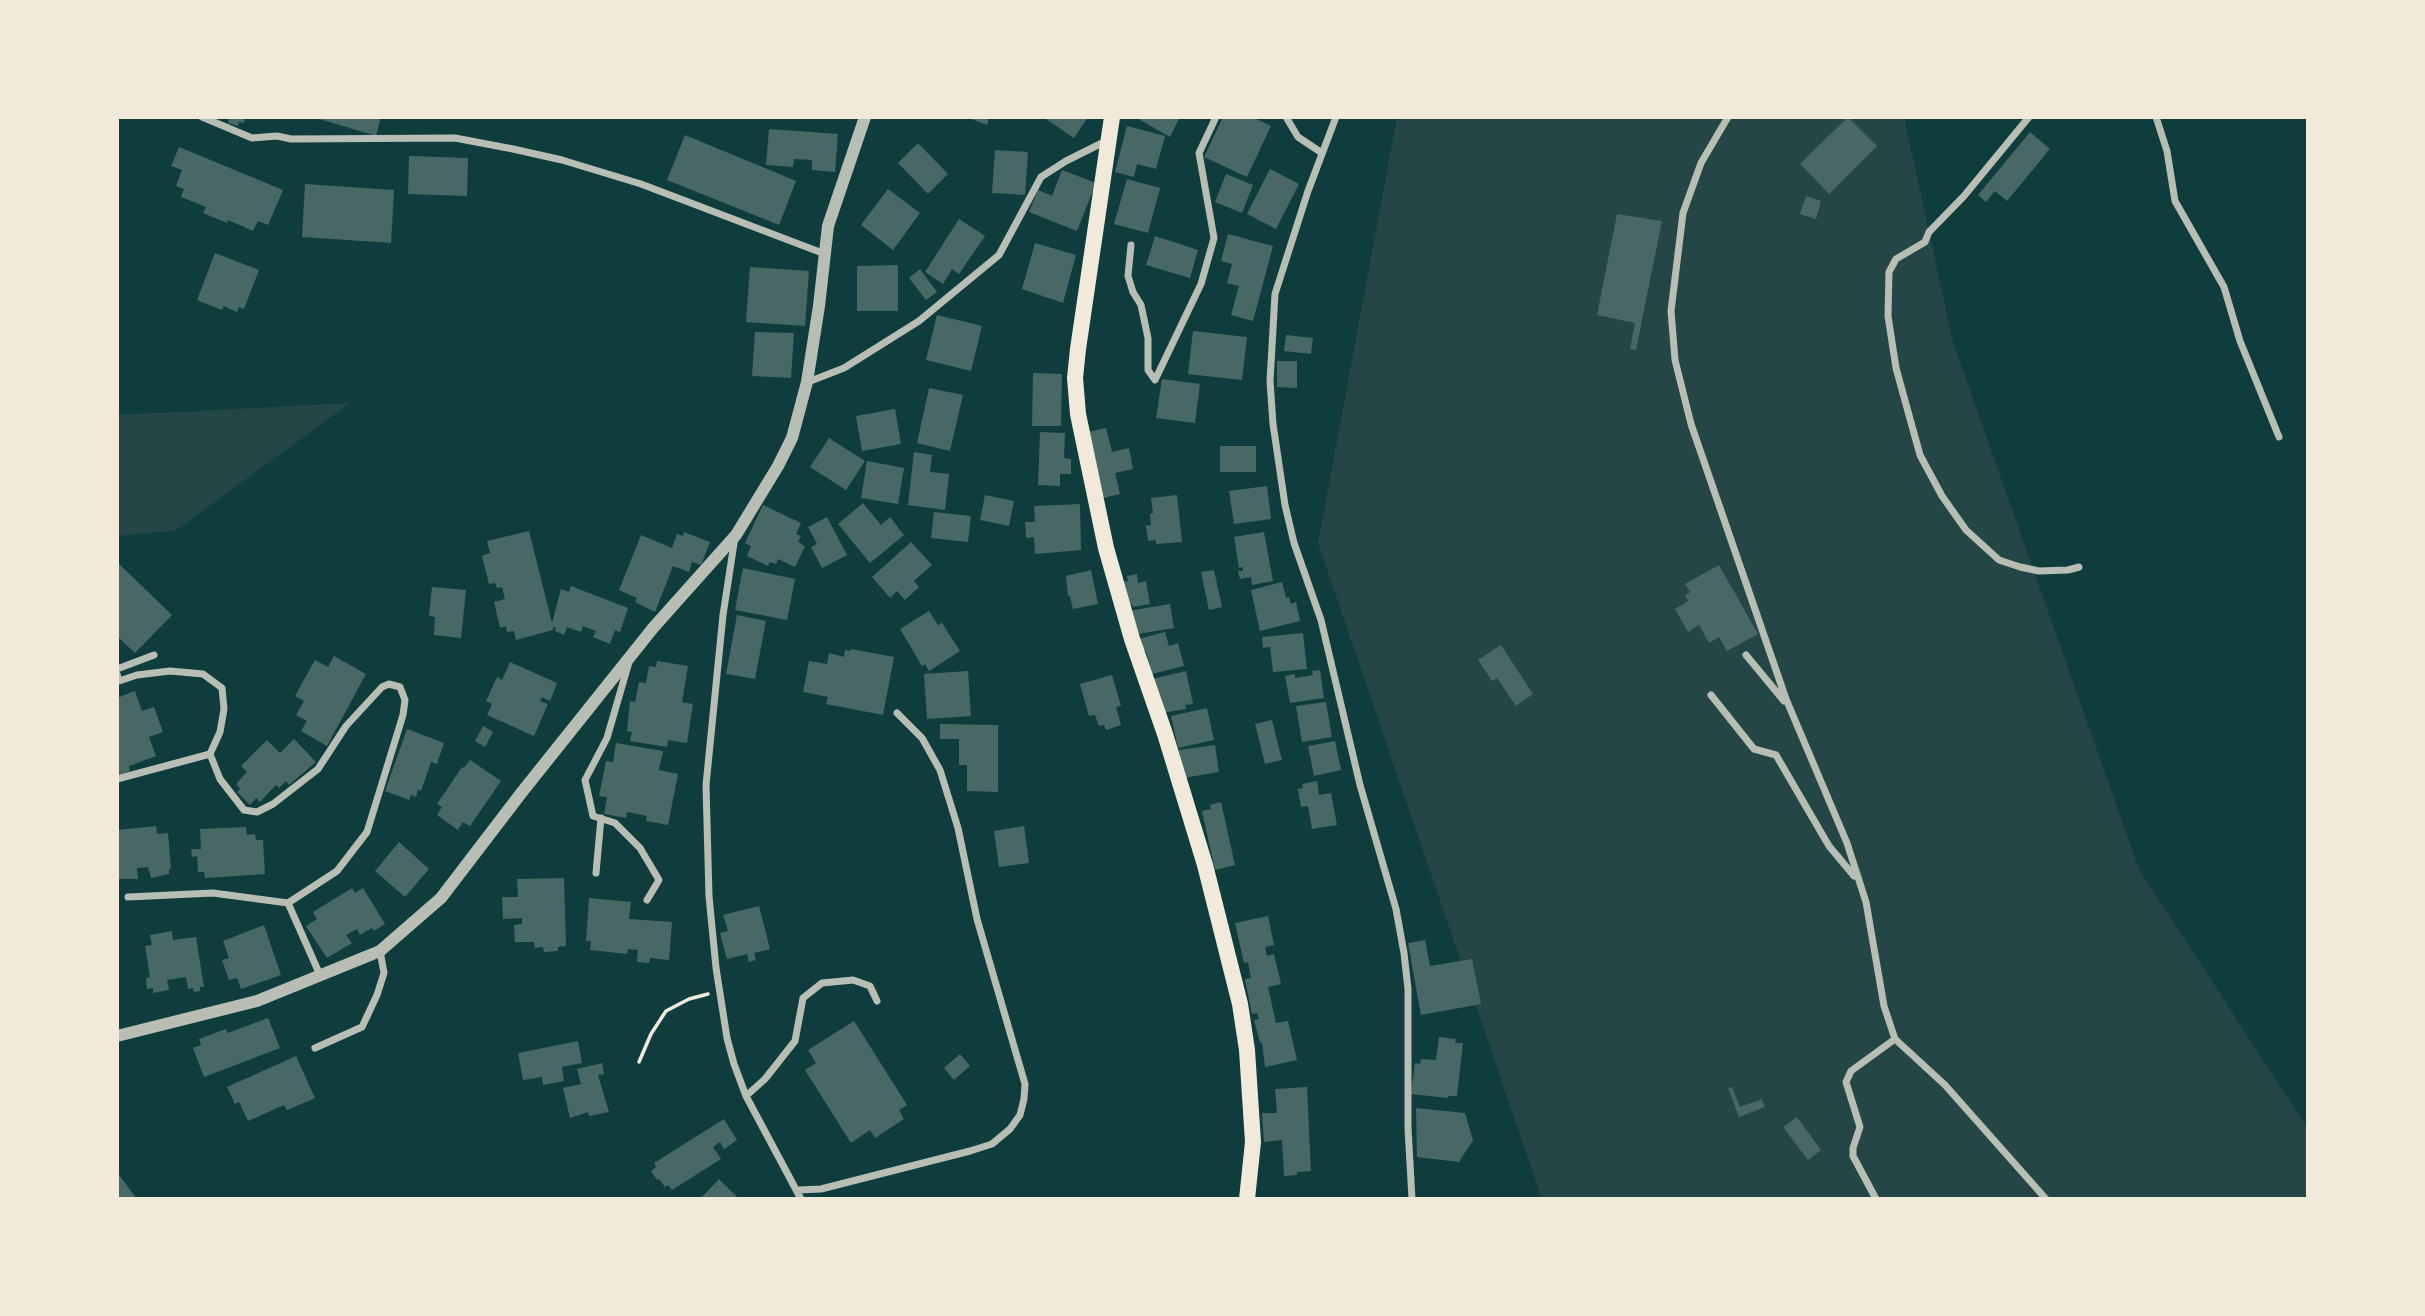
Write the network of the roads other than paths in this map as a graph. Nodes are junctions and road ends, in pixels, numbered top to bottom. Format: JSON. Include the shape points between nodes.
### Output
{"nodes":[{"id":1,"x":202,"y":117,"type":"edge"},
{"id":2,"x":865,"y":117,"type":"edge"},
{"id":3,"x":1112,"y":117,"type":"edge"},
{"id":4,"x":1216,"y":117,"type":"edge"},
{"id":5,"x":1286,"y":117,"type":"edge"},
{"id":6,"x":1336,"y":117,"type":"edge"},
{"id":7,"x":1728,"y":117,"type":"edge"},
{"id":8,"x":2029,"y":117,"type":"edge"},
{"id":9,"x":2156,"y":117,"type":"edge"},
{"id":10,"x":1108,"y":140,"type":"junction"},
{"id":11,"x":1322,"y":153,"type":"junction"},
{"id":12,"x":1131,"y":245,"type":"dead end"},
{"id":13,"x":825,"y":254,"type":"junction"},
{"id":14,"x":807,"y":382,"type":"junction"},
{"id":15,"x":2279,"y":437,"type":"dead end"},
{"id":16,"x":736,"y":535,"type":"junction"},
{"id":17,"x":2079,"y":567,"type":"dead end"},
{"id":18,"x":154,"y":654,"type":"dead end"},
{"id":19,"x":632,"y":655,"type":"junction"},
{"id":20,"x":1746,"y":655,"type":"dead end"},
{"id":21,"x":117,"y":672,"type":"edge"},
{"id":22,"x":1711,"y":695,"type":"dead end"},
{"id":23,"x":1789,"y":707,"type":"junction"},
{"id":24,"x":897,"y":713,"type":"dead end"},
{"id":25,"x":210,"y":754,"type":"junction"},
{"id":26,"x":117,"y":779,"type":"edge"},
{"id":27,"x":601,"y":818,"type":"junction"},
{"id":28,"x":596,"y":873,"type":"dead end"},
{"id":29,"x":128,"y":897,"type":"dead end"},
{"id":30,"x":647,"y":900,"type":"dead end"},
{"id":31,"x":1866,"y":902,"type":"junction"},
{"id":32,"x":288,"y":903,"type":"junction"},
{"id":33,"x":380,"y":951,"type":"junction"},
{"id":34,"x":320,"y":975,"type":"junction"},
{"id":35,"x":877,"y":1001,"type":"dead end"},
{"id":36,"x":117,"y":1037,"type":"edge"},
{"id":37,"x":1895,"y":1039,"type":"junction"},
{"id":38,"x":315,"y":1048,"type":"dead end"},
{"id":39,"x":746,"y":1096,"type":"junction"},
{"id":40,"x":798,"y":1190,"type":"junction"},
{"id":41,"x":801,"y":1199,"type":"edge"},
{"id":42,"x":1247,"y":1199,"type":"edge"},
{"id":43,"x":1412,"y":1199,"type":"edge"},
{"id":44,"x":1876,"y":1199,"type":"edge"},
{"id":45,"x":2046,"y":1199,"type":"edge"}],
"edges":[{"from":1,"to":13,"type":"street","via":[[252,138],[455,138],[513,149],[641,184]]},
{"from":2,"to":13,"type":"street","via":[[828,226]]},
{"from":3,"to":10,"type":"main road"},
{"from":4,"to":12,"type":"street","via":[[1199,153],[1214,237],[1201,284],[1155,380],[1148,370],[1141,305],[1128,276]]},
{"from":5,"to":11,"type":"street","via":[[1298,137]]},
{"from":6,"to":11,"type":"street"},
{"from":7,"to":23,"type":"street","via":[[1701,163],[1683,213],[1671,311],[1675,360],[1691,424]]},
{"from":8,"to":17,"type":"street","via":[[1925,242],[1896,259],[1889,272],[1888,316],[1896,369],[1920,455],[1966,530],[1999,560],[2020,568]]},
{"from":9,"to":15,"type":"street","via":[[2175,201],[2224,287],[2240,341]]},
{"from":10,"to":14,"type":"street","via":[[1041,177],[999,255],[919,321],[844,368]]},
{"from":10,"to":42,"type":"main road","via":[[1078,349],[1078,414],[1106,548],[1205,865],[1240,1004],[1253,1142]]},
{"from":11,"to":43,"type":"street","via":[[1275,294],[1270,381],[1273,424],[1284,505],[1321,620],[1404,953]]},
{"from":13,"to":14,"type":"street"},
{"from":14,"to":16,"type":"street","via":[[792,438]]},
{"from":16,"to":19,"type":"street"},
{"from":16,"to":39,"type":"street","via":[[706,785],[709,896],[720,991],[727,1038]]},
{"from":18,"to":21,"type":"street"},
{"from":19,"to":27,"type":"street","via":[[607,738],[585,780],[593,816]]},
{"from":19,"to":33,"type":"street","via":[[442,898]]},
{"from":20,"to":23,"type":"street"},
{"from":21,"to":25,"type":"street","via":[[119,681],[170,671],[204,674],[222,688],[220,732]]},
{"from":22,"to":31,"type":"street","via":[[1754,748],[1776,755],[1829,846],[1851,870]]},
{"from":23,"to":31,"type":"street","via":[[1833,806]]},
{"from":24,"to":40,"type":"street","via":[[922,738],[940,770],[1025,1084],[1024,1099],[1020,1115],[992,1144],[821,1189]]},
{"from":25,"to":26,"type":"street"},
{"from":25,"to":32,"type":"street","via":[[219,779],[244,810],[257,813],[318,769],[346,726],[382,687],[400,687],[405,700],[402,715],[367,832],[337,871]]},
{"from":27,"to":28,"type":"street"},
{"from":27,"to":30,"type":"street","via":[[615,823],[640,848],[659,880]]},
{"from":29,"to":32,"type":"street","via":[[213,894]]},
{"from":31,"to":37,"type":"street","via":[[1884,1006]]},
{"from":32,"to":34,"type":"street"},
{"from":33,"to":34,"type":"street"},
{"from":33,"to":38,"type":"street","via":[[383,973],[362,1027]]},
{"from":34,"to":36,"type":"street","via":[[257,1001]]},
{"from":35,"to":39,"type":"street","via":[[870,986],[853,980],[822,983],[803,998],[795,1041]]},
{"from":37,"to":44,"type":"street","via":[[1851,1071],[1846,1082],[1860,1127],[1853,1156]]},
{"from":37,"to":45,"type":"street","via":[[1945,1085]]},
{"from":39,"to":40,"type":"street"},
{"from":40,"to":41,"type":"street"}]}
